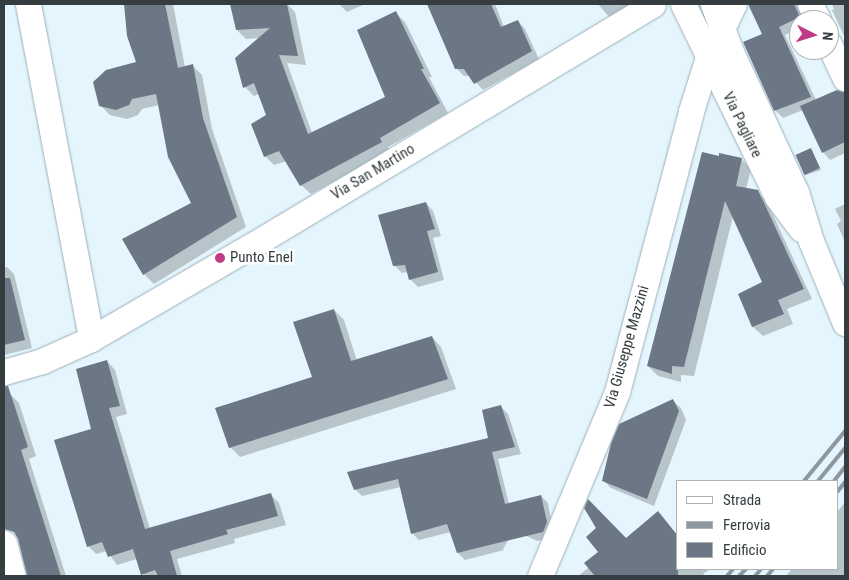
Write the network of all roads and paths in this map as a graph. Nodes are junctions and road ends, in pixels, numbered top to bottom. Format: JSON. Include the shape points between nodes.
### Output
{"nodes":[{"id":1,"x":28,"y":4,"type":"edge"},
{"id":2,"x":653,"y":4,"type":"edge"},
{"id":3,"x":683,"y":4,"type":"edge"},
{"id":4,"x":713,"y":4,"type":"edge"},
{"id":5,"x":734,"y":4,"type":"edge"},
{"id":6,"x":721,"y":28,"type":"junction"},
{"id":7,"x":708,"y":57,"type":"junction"},
{"id":8,"x":837,"y":60,"type":"edge"},
{"id":9,"x":845,"y":78,"type":"edge"},
{"id":10,"x":728,"y":97,"type":"junction"},
{"id":11,"x":691,"y":111,"type":"junction"},
{"id":12,"x":810,"y":241,"type":"junction"},
{"id":13,"x":845,"y":323,"type":"edge"},
{"id":14,"x":91,"y":338,"type":"junction"},
{"id":15,"x":4,"y":372,"type":"edge"},
{"id":16,"x":4,"y":543,"type":"edge"},
{"id":17,"x":13,"y":576,"type":"edge"},
{"id":18,"x":540,"y":576,"type":"edge"}],
"edges":[{"from":1,"to":14,"type":"street"},
{"from":2,"to":14,"type":"street","name":"Via San Martino","via":[[260,241]]},
{"from":3,"to":7,"type":"street","name":"Via Pagliare"},
{"from":4,"to":6,"type":"street","name":"Via Pagliare"},
{"from":5,"to":6,"type":"street","name":"Via Giuseppe Mazzini"},
{"from":6,"to":7,"type":"street","name":"Via Giuseppe Mazzini"},
{"from":6,"to":12,"type":"street","name":"Via Pagliare","via":[[796,192]]},
{"from":7,"to":10,"type":"street","name":"Via Pagliare"},
{"from":7,"to":11,"type":"street","name":"Via Giuseppe Mazzini"},
{"from":8,"to":9,"type":"street"},
{"from":10,"to":11,"type":"street","via":[[705,103]]},
{"from":10,"to":12,"type":"street","name":"Via Pagliare","via":[[777,197]]},
{"from":11,"to":18,"type":"street","name":"Via Giuseppe Mazzini","via":[[617,392]]},
{"from":12,"to":13,"type":"street","name":"Via Pagliare"},
{"from":14,"to":15,"type":"street","name":"Via San Martino","via":[[42,361]]},
{"from":16,"to":17,"type":"street"}]}
